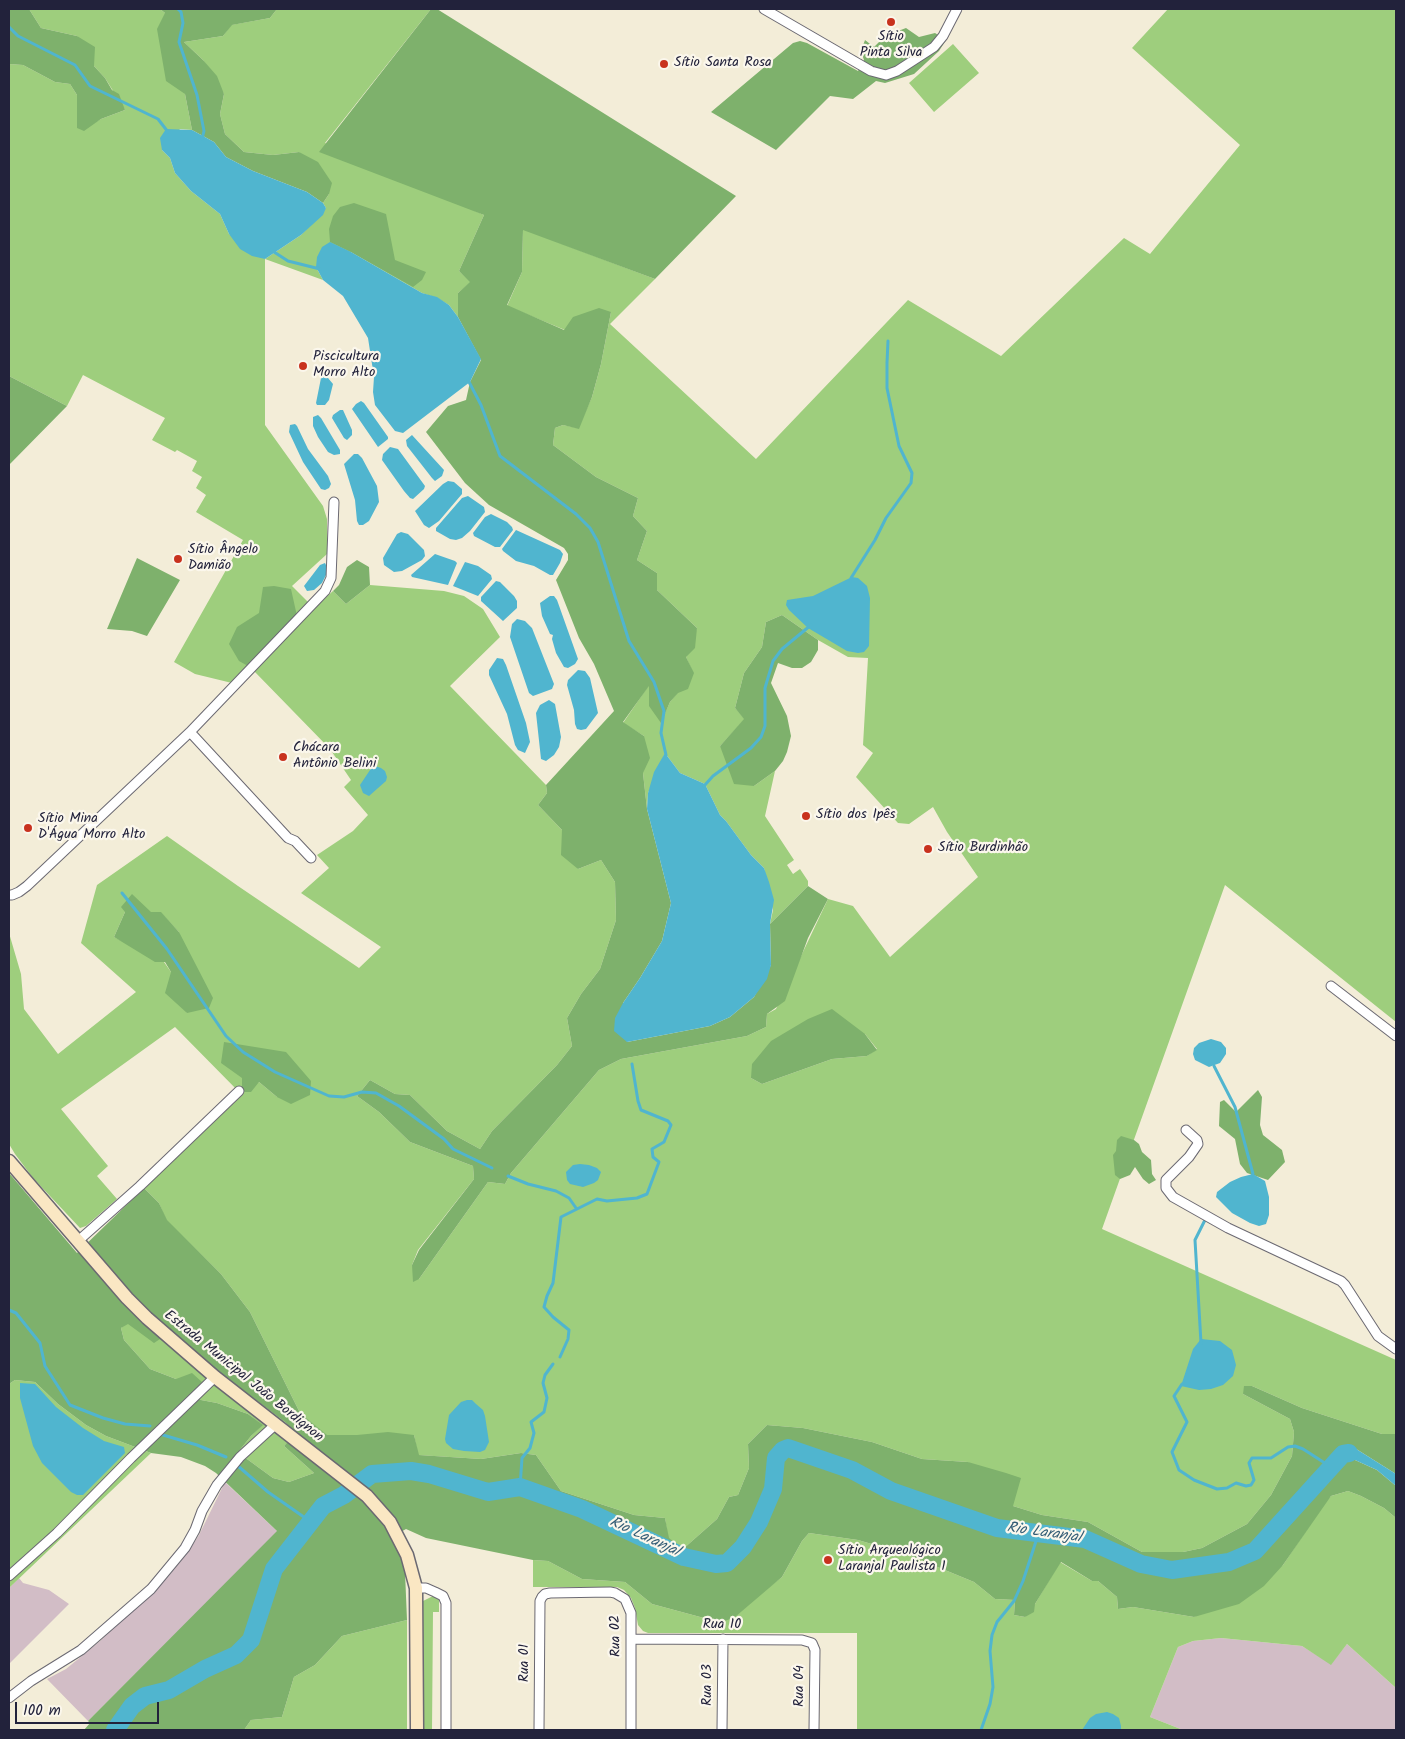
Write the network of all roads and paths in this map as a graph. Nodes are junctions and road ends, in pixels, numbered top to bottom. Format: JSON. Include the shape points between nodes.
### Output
{"nodes":[{"id":1,"x":764,"y":9,"type":"edge"},
{"id":2,"x":957,"y":9,"type":"edge"},
{"id":3,"x":334,"y":502,"type":"dead end"},
{"id":4,"x":190,"y":732,"type":"junction"},
{"id":5,"x":311,"y":858,"type":"dead end"},
{"id":6,"x":9,"y":895,"type":"edge"},
{"id":7,"x":1331,"y":986,"type":"dead end"},
{"id":8,"x":1396,"y":1036,"type":"edge"},
{"id":9,"x":238,"y":1092,"type":"dead end"},
{"id":10,"x":1186,"y":1130,"type":"dead end"},
{"id":11,"x":9,"y":1161,"type":"edge"},
{"id":12,"x":78,"y":1241,"type":"junction"},
{"id":13,"x":1396,"y":1349,"type":"edge"},
{"id":14,"x":215,"y":1377,"type":"junction"},
{"id":15,"x":275,"y":1425,"type":"junction"},
{"id":16,"x":9,"y":1576,"type":"edge"},
{"id":17,"x":416,"y":1588,"type":"junction"},
{"id":18,"x":542,"y":1597,"type":"joint"},
{"id":19,"x":632,"y":1639,"type":"junction"},
{"id":20,"x":723,"y":1639,"type":"junction"},
{"id":21,"x":812,"y":1643,"type":"joint"},
{"id":22,"x":9,"y":1698,"type":"edge"},
{"id":23,"x":416,"y":1730,"type":"edge"},
{"id":24,"x":446,"y":1730,"type":"edge"},
{"id":25,"x":539,"y":1730,"type":"edge"},
{"id":26,"x":631,"y":1730,"type":"edge"},
{"id":27,"x":722,"y":1730,"type":"edge"},
{"id":28,"x":814,"y":1730,"type":"edge"}],
"edges":[{"from":1,"to":2,"type":"street","via":[[871,70],[886,75],[934,46]]},
{"from":3,"to":4,"type":"street","via":[[329,585]]},
{"from":4,"to":5,"type":"street","via":[[288,838]]},
{"from":4,"to":6,"type":"street","via":[[26,886]]},
{"from":7,"to":8,"type":"street"},
{"from":9,"to":12,"type":"street"},
{"from":10,"to":13,"type":"street","via":[[1198,1144],[1166,1180],[1166,1188],[1173,1197],[1228,1228],[1341,1281],[1378,1336]]},
{"from":11,"to":12,"type":"main road","name":"Estrada Municipal João Bordignon"},
{"from":12,"to":14,"type":"main road","name":"Estrada Municipal João Bordignon","via":[[140,1311]]},
{"from":14,"to":15,"type":"main road","name":"Estrada Municipal João Bordignon"},
{"from":14,"to":16,"type":"street"},
{"from":15,"to":17,"type":"main road","name":"Estrada Municipal João Bordignon","via":[[367,1496],[380,1510],[407,1555]]},
{"from":15,"to":22,"type":"street","via":[[240,1457],[217,1485],[185,1548],[151,1589],[80,1650]]},
{"from":17,"to":23,"type":"main road","name":"Estrada Municipal João Bordignon"},
{"from":17,"to":24,"type":"street","via":[[426,1588],[443,1596],[446,1603]]},
{"from":18,"to":19,"type":"street","name":"Rua 02","via":[[550,1593],[610,1592],[621,1596],[631,1613]]},
{"from":18,"to":25,"type":"street","name":"Rua 01"},
{"from":19,"to":20,"type":"street","name":"Rua 10"},
{"from":19,"to":26,"type":"street","name":"Rua 02"},
{"from":20,"to":21,"type":"street","name":"Rua 10","via":[[802,1640]]},
{"from":20,"to":27,"type":"street","name":"Rua 03"},
{"from":21,"to":28,"type":"street","name":"Rua 04","via":[[815,1650]]}]}
